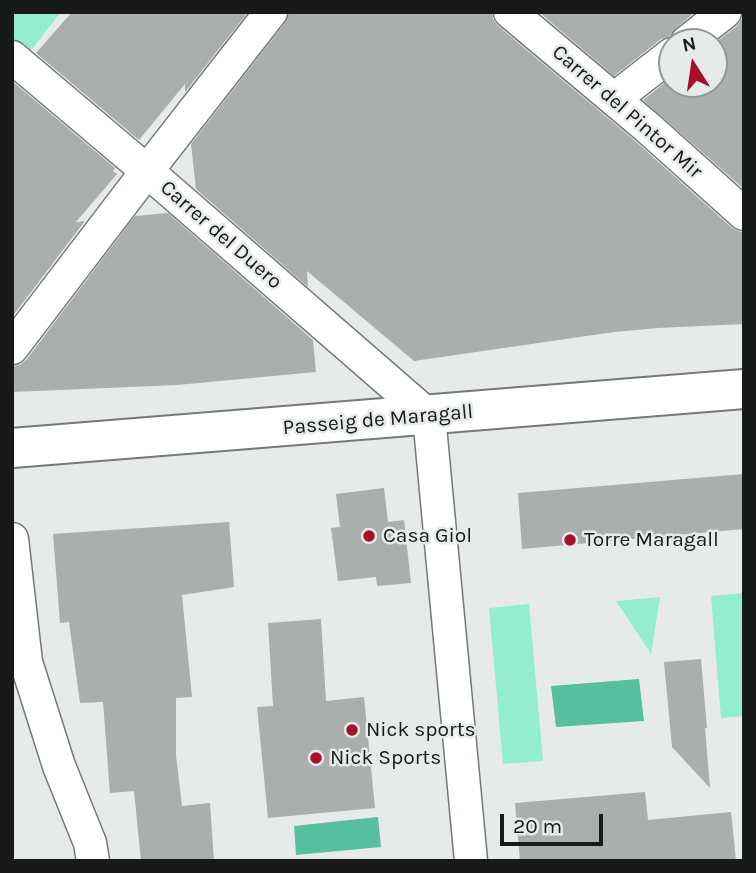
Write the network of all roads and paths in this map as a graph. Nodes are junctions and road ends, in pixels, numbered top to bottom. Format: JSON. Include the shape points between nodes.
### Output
{"nodes":[{"id":1,"x":271,"y":12,"type":"edge"},
{"id":2,"x":510,"y":12,"type":"edge"},
{"id":3,"x":725,"y":12,"type":"edge"},
{"id":4,"x":705,"y":28,"type":"edge"},
{"id":5,"x":12,"y":57,"type":"edge"},
{"id":6,"x":658,"y":65,"type":"edge"},
{"id":7,"x":614,"y":99,"type":"junction"},
{"id":8,"x":147,"y":170,"type":"junction"},
{"id":9,"x":744,"y":214,"type":"edge"},
{"id":10,"x":12,"y":348,"type":"edge"},
{"id":11,"x":744,"y":390,"type":"edge"},
{"id":12,"x":429,"y":416,"type":"junction"},
{"id":13,"x":12,"y":448,"type":"edge"},
{"id":14,"x":12,"y":539,"type":"edge"},
{"id":15,"x":93,"y":861,"type":"edge"},
{"id":16,"x":471,"y":861,"type":"edge"}],
"edges":[{"from":1,"to":8,"type":"street"},
{"from":2,"to":7,"type":"street","name":"Carrer del Pintor Mir"},
{"from":3,"to":4,"type":"street"},
{"from":5,"to":8,"type":"street","name":"Carrer del Duero"},
{"from":6,"to":7,"type":"street"},
{"from":7,"to":9,"type":"street","name":"Carrer del Pintor Mir"},
{"from":8,"to":10,"type":"street"},
{"from":8,"to":12,"type":"street","name":"Carrer del Duero"},
{"from":11,"to":12,"type":"street","name":"Passeig de Maragall"},
{"from":12,"to":13,"type":"street","name":"Passeig de Maragall"},
{"from":12,"to":16,"type":"street"},
{"from":14,"to":15,"type":"street","via":[[26,662]]}]}
